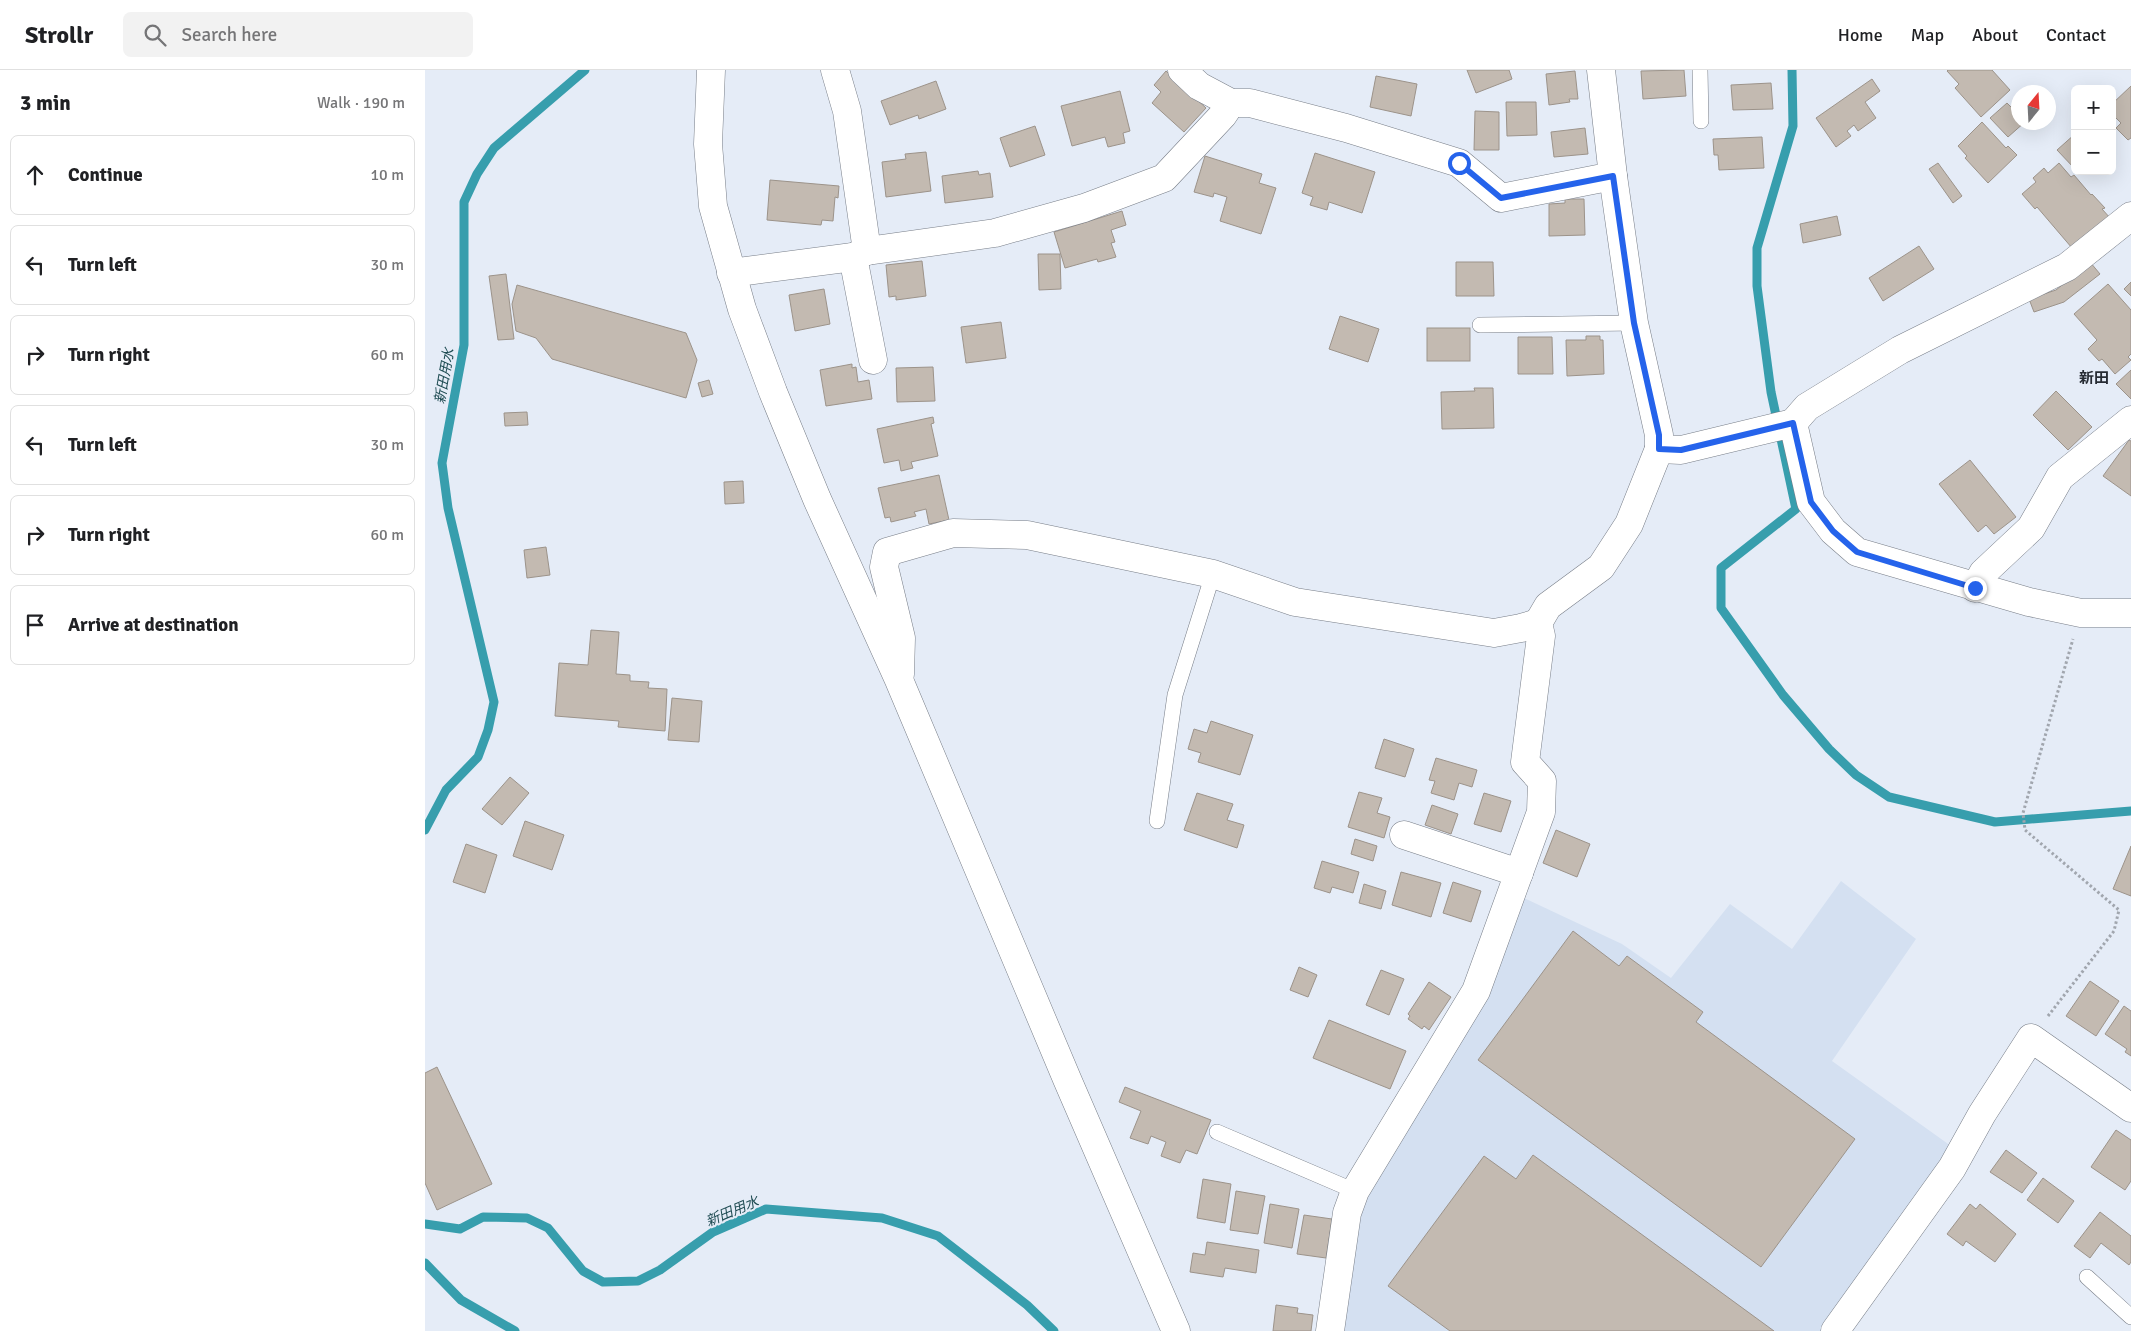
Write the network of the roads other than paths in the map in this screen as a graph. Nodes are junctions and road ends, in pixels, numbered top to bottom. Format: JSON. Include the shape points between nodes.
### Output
{"nodes":[{"id":1,"x":711,"y":70,"type":"edge"},
{"id":2,"x":835,"y":70,"type":"edge"},
{"id":3,"x":1182,"y":70,"type":"edge"},
{"id":4,"x":1601,"y":70,"type":"edge"},
{"id":5,"x":1700,"y":70,"type":"edge"},
{"id":6,"x":1231,"y":102,"type":"junction"},
{"id":7,"x":1701,"y":121,"type":"dead end"},
{"id":8,"x":1613,"y":176,"type":"junction"},
{"id":9,"x":2131,"y":216,"type":"edge"},
{"id":10,"x":860,"y":254,"type":"junction"},
{"id":11,"x":731,"y":272,"type":"junction"},
{"id":12,"x":1634,"y":323,"type":"junction"},
{"id":13,"x":1480,"y":324,"type":"dead end"},
{"id":14,"x":873,"y":360,"type":"dead end"},
{"id":15,"x":2131,"y":420,"type":"edge"},
{"id":16,"x":1783,"y":425,"type":"junction"},
{"id":17,"x":1659,"y":449,"type":"junction"},
{"id":18,"x":1213,"y":574,"type":"junction"},
{"id":19,"x":1975,"y":588,"type":"junction"},
{"id":20,"x":2131,"y":613,"type":"edge"},
{"id":21,"x":1538,"y":623,"type":"junction"},
{"id":22,"x":899,"y":680,"type":"junction"},
{"id":23,"x":1157,"y":821,"type":"dead end"},
{"id":24,"x":1404,"y":835,"type":"dead end"},
{"id":25,"x":1519,"y":873,"type":"junction"},
{"id":26,"x":2131,"y":1108,"type":"edge"},
{"id":27,"x":1217,"y":1132,"type":"dead end"},
{"id":28,"x":1355,"y":1191,"type":"junction"},
{"id":29,"x":2087,"y":1277,"type":"dead end"},
{"id":30,"x":2131,"y":1316,"type":"edge"},
{"id":31,"x":1176,"y":1331,"type":"edge"},
{"id":32,"x":1330,"y":1331,"type":"edge"},
{"id":33,"x":1835,"y":1331,"type":"edge"}],
"edges":[{"from":1,"to":11,"type":"street","via":[[708,144],[713,206]]},
{"from":2,"to":10,"type":"street","via":[[847,111]]},
{"from":3,"to":6,"type":"street","via":[[1199,86]]},
{"from":4,"to":8,"type":"street"},
{"from":5,"to":7,"type":"lane"},
{"from":6,"to":8,"type":"street","via":[[1249,102],[1459,163],[1501,198]]},
{"from":6,"to":10,"type":"street","via":[[1223,115],[1164,178],[1084,208],[995,233]]},
{"from":8,"to":12,"type":"street"},
{"from":9,"to":16,"type":"street","via":[[2067,267],[1900,350]]},
{"from":10,"to":11,"type":"street"},
{"from":10,"to":14,"type":"street"},
{"from":11,"to":22,"type":"street","via":[[769,383],[813,490]]},
{"from":12,"to":13,"type":"lane"},
{"from":12,"to":17,"type":"street","via":[[1659,435]]},
{"from":15,"to":19,"type":"street","via":[[2060,477],[2031,528],[1983,573]]},
{"from":16,"to":17,"type":"street","via":[[1681,450]]},
{"from":16,"to":19,"type":"street","via":[[1811,502],[1833,531],[1857,552]]},
{"from":17,"to":21,"type":"street","via":[[1629,524],[1601,567],[1548,606]]},
{"from":18,"to":21,"type":"street","via":[[1295,602],[1494,633]]},
{"from":18,"to":22,"type":"street","via":[[1027,535],[953,532],[887,552],[884,567],[901,638]]},
{"from":18,"to":23,"type":"lane","via":[[1175,695]]},
{"from":19,"to":20,"type":"street","via":[[2081,613]]},
{"from":21,"to":25,"type":"street","via":[[1541,636],[1525,762],[1542,781],[1541,812]]},
{"from":22,"to":31,"type":"street"},
{"from":24,"to":25,"type":"street"},
{"from":25,"to":28,"type":"street","via":[[1476,990]]},
{"from":26,"to":33,"type":"street","via":[[2031,1038],[1952,1168]]},
{"from":27,"to":28,"type":"lane"},
{"from":28,"to":32,"type":"street","via":[[1347,1213]]},
{"from":29,"to":30,"type":"lane"}]}
